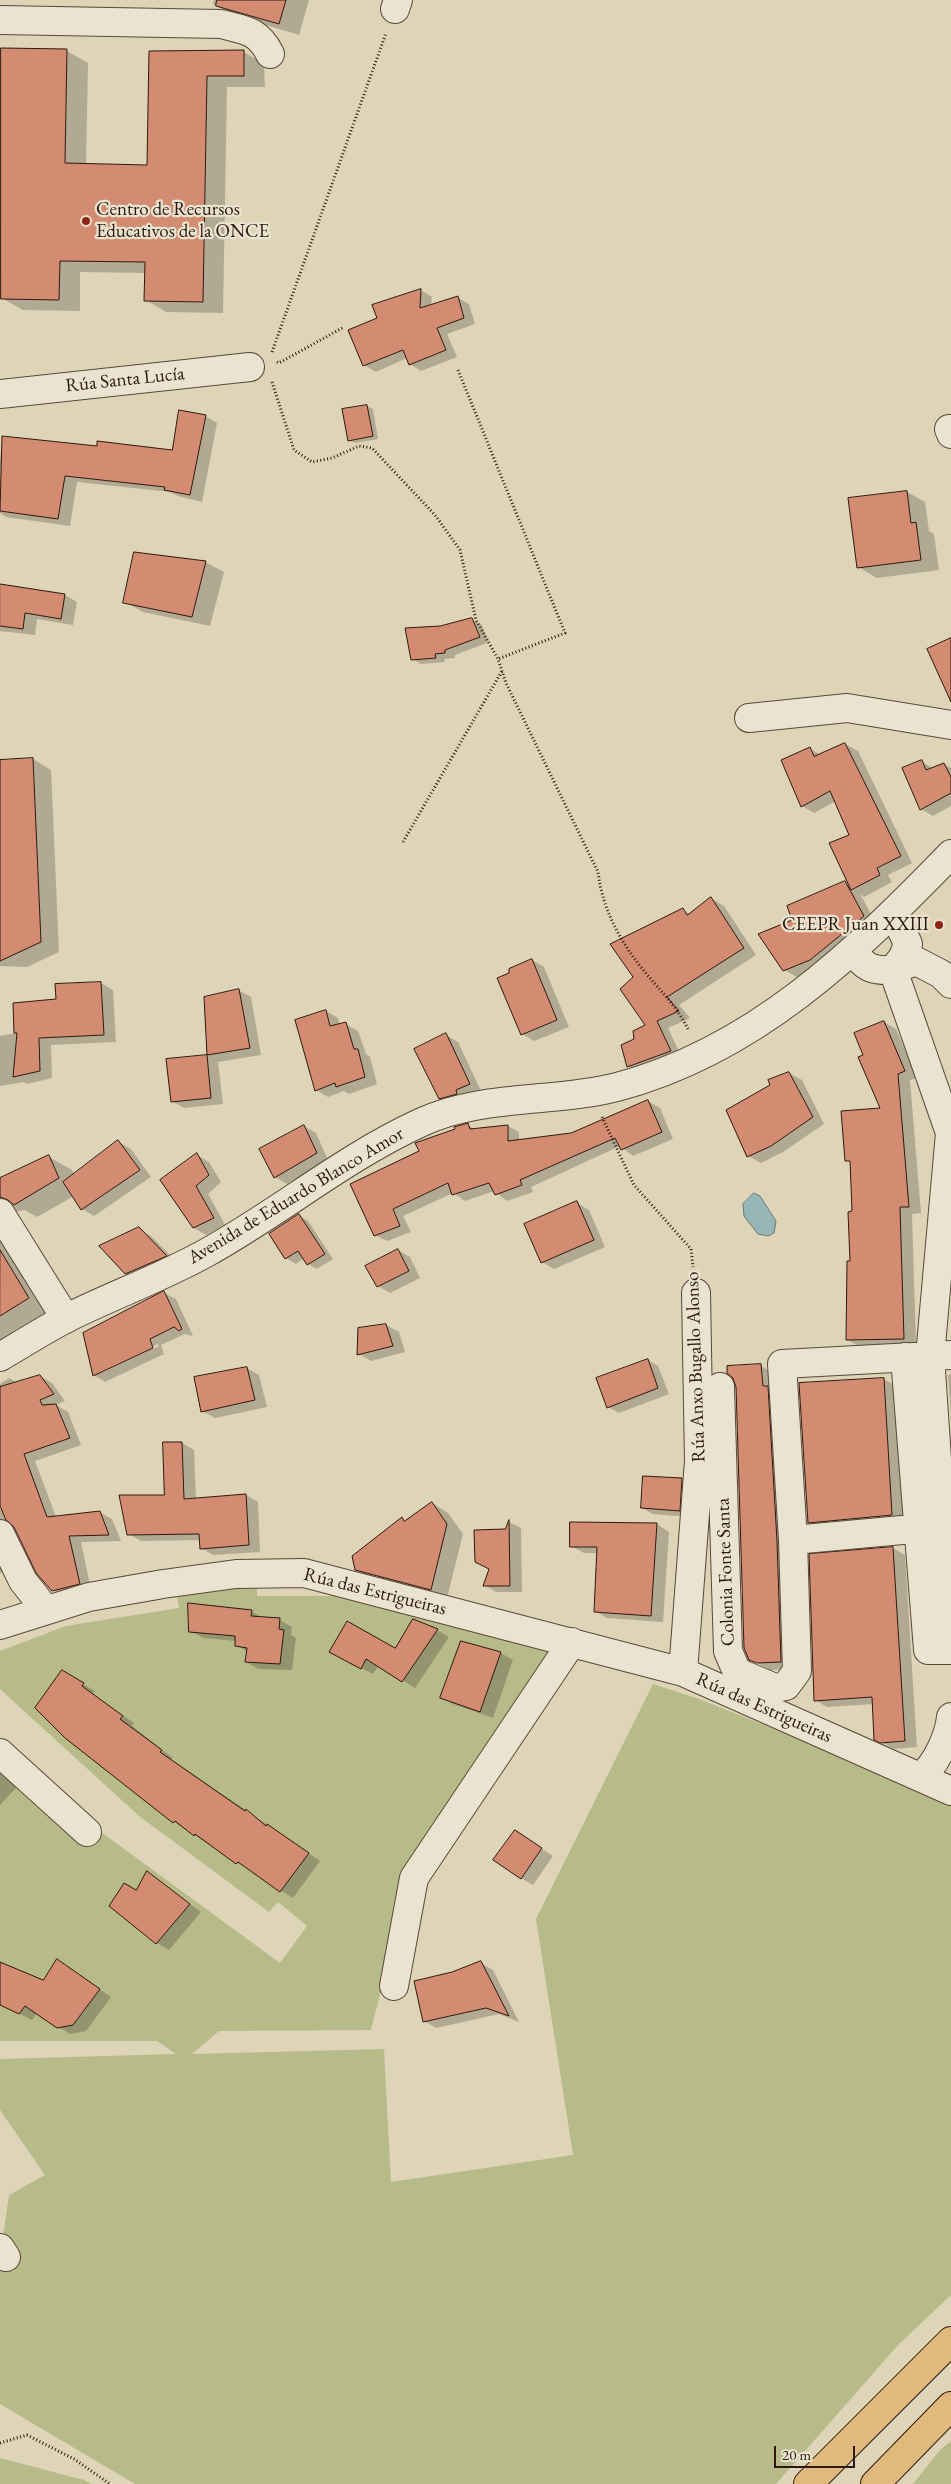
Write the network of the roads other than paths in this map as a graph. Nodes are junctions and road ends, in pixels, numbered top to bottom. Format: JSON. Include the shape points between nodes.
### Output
{"nodes":[{"id":1,"x":183,"y":12,"type":"edge"},
{"id":2,"x":0,"y":20,"type":"edge"},
{"id":3,"x":270,"y":54,"type":"dead end"},
{"id":4,"x":250,"y":367,"type":"road end"},
{"id":5,"x":0,"y":394,"type":"edge"},
{"id":6,"x":749,"y":718,"type":"dead end"},
{"id":7,"x":951,"y":725,"type":"edge"},
{"id":8,"x":951,"y":854,"type":"edge"},
{"id":9,"x":894,"y":912,"type":"junction"},
{"id":10,"x":854,"y":950,"type":"junction"},
{"id":11,"x":893,"y":970,"type":"junction"},
{"id":12,"x":951,"y":984,"type":"edge"},
{"id":13,"x":0,"y":1213,"type":"edge"},
{"id":14,"x":944,"y":1289,"type":"edge"},
{"id":15,"x":696,"y":1292,"type":"road end"},
{"id":16,"x":66,"y":1319,"type":"junction"},
{"id":17,"x":929,"y":1356,"type":"edge"},
{"id":18,"x":0,"y":1357,"type":"edge"},
{"id":19,"x":720,"y":1387,"type":"dead end"},
{"id":20,"x":929,"y":1528,"type":"junction"},
{"id":21,"x":0,"y":1534,"type":"edge"},
{"id":22,"x":793,"y":1540,"type":"junction"},
{"id":23,"x":46,"y":1610,"type":"junction"},
{"id":24,"x":950,"y":1619,"type":"edge"},
{"id":25,"x":0,"y":1625,"type":"edge"},
{"id":26,"x":572,"y":1642,"type":"junction"},
{"id":27,"x":683,"y":1672,"type":"junction"},
{"id":28,"x":951,"y":1717,"type":"edge"},
{"id":29,"x":0,"y":1753,"type":"edge"},
{"id":30,"x":921,"y":1777,"type":"junction"},
{"id":31,"x":951,"y":1791,"type":"edge"},
{"id":32,"x":87,"y":1832,"type":"dead end"},
{"id":33,"x":394,"y":1986,"type":"dead end"},
{"id":34,"x":951,"y":2341,"type":"edge"},
{"id":35,"x":951,"y":2406,"type":"edge"},
{"id":36,"x":808,"y":2484,"type":"edge"},
{"id":37,"x":875,"y":2484,"type":"edge"}],
"edges":[{"from":1,"to":2,"type":"street"},
{"from":1,"to":3,"type":"street","via":[[251,32],[264,41]]},
{"from":4,"to":5,"type":"street","name":"Rúa Santa Lucía"},
{"from":6,"to":7,"type":"street","via":[[847,708]]},
{"from":8,"to":9,"type":"street","name":"Avenida de Eduardo Blanco Amor"},
{"from":9,"to":10,"type":"street","name":"Avenida de Eduardo Blanco Amor"},
{"from":9,"to":11,"type":"street","via":[[908,944]]},
{"from":10,"to":11,"type":"street","via":[[860,963],[880,971]]},
{"from":10,"to":16,"type":"street","name":"Avenida de Eduardo Blanco Amor","via":[[808,989],[743,1035],[701,1056],[659,1073],[591,1093],[473,1106],[425,1120],[364,1151],[204,1254]]},
{"from":11,"to":12,"type":"street","via":[[916,961],[941,974]]},
{"from":11,"to":14,"type":"street","via":[[950,1133]]},
{"from":13,"to":16,"type":"street"},
{"from":14,"to":17,"type":"street"},
{"from":15,"to":27,"type":"street","name":"Rúa Anxo Bugallo Alonso","via":[[699,1461]]},
{"from":16,"to":18,"type":"street","name":"Avenida de Eduardo Blanco Amor"},
{"from":17,"to":20,"type":"street"},
{"from":17,"to":22,"type":"street","name":"Colonia Fonte Santa","via":[[782,1364]]},
{"from":19,"to":22,"type":"street","name":"Colonia Fonte Santa","via":[[728,1651],[737,1672],[776,1688],[786,1686],[797,1671]]},
{"from":20,"to":22,"type":"street"},
{"from":20,"to":24,"type":"street"},
{"from":20,"to":24,"type":"street","via":[[928,1650],[950,1650]]},
{"from":21,"to":23,"type":"street","via":[[23,1581]]},
{"from":23,"to":25,"type":"street","name":"Rúa das Estrigueiras"},
{"from":23,"to":26,"type":"street","name":"Rúa das Estrigueiras","via":[[89,1597],[175,1582],[236,1574],[304,1573]]},
{"from":26,"to":27,"type":"street","name":"Rúa das Estrigueiras"},
{"from":26,"to":33,"type":"street","via":[[414,1878]]},
{"from":27,"to":30,"type":"street","name":"Rúa das Estrigueiras"},
{"from":28,"to":30,"type":"street","via":[[950,1728],[934,1762]]},
{"from":29,"to":32,"type":"street"},
{"from":30,"to":31,"type":"street","name":"Rúa das Estrigueiras"},
{"from":34,"to":36,"type":"highway"},
{"from":35,"to":37,"type":"highway"}]}
